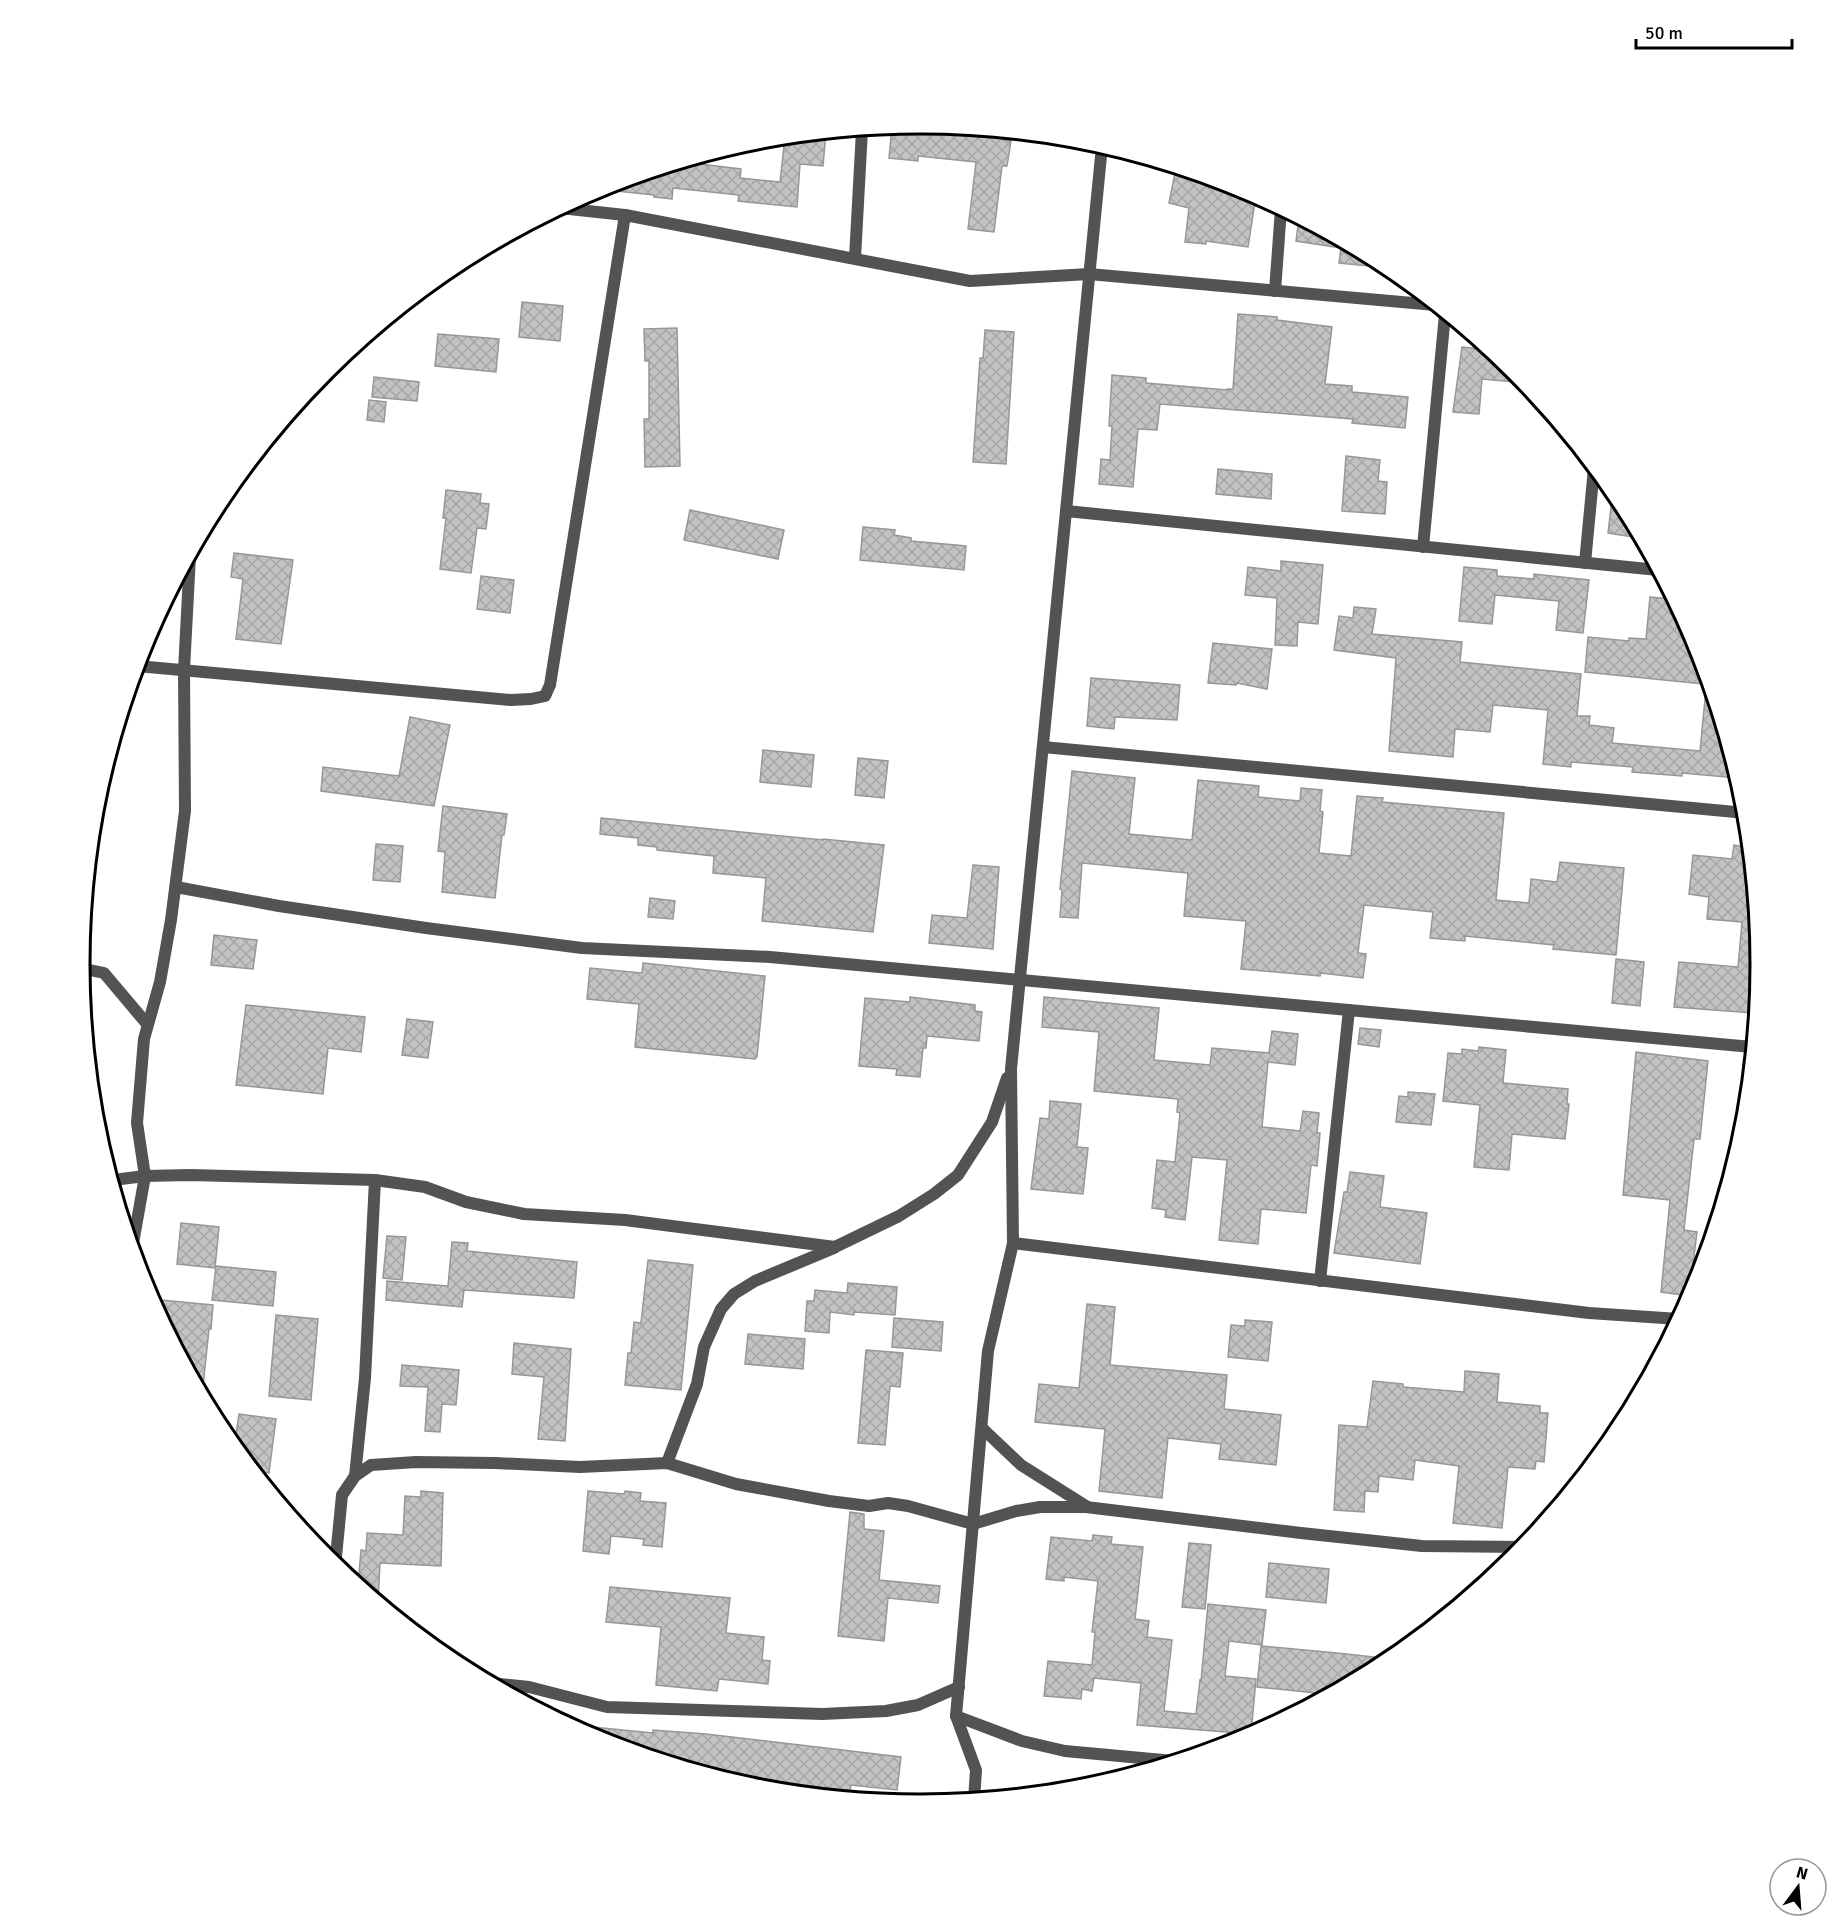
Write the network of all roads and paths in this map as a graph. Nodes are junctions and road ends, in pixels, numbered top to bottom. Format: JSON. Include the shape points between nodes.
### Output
{"nodes":[{"id":1,"x":862,"y":136,"type":"edge"},
{"id":2,"x":1101,"y":155,"type":"edge"},
{"id":3,"x":576,"y":210,"type":"edge"},
{"id":4,"x":625,"y":215,"type":"junction"},
{"id":5,"x":1280,"y":217,"type":"edge"},
{"id":6,"x":855,"y":258,"type":"junction"},
{"id":7,"x":1089,"y":274,"type":"junction"},
{"id":8,"x":1275,"y":291,"type":"junction"},
{"id":9,"x":1422,"y":304,"type":"edge"},
{"id":10,"x":1444,"y":322,"type":"edge"},
{"id":11,"x":1593,"y":480,"type":"edge"},
{"id":12,"x":1066,"y":511,"type":"junction"},
{"id":13,"x":1423,"y":547,"type":"junction"},
{"id":14,"x":1585,"y":563,"type":"junction"},
{"id":15,"x":1649,"y":569,"type":"edge"},
{"id":16,"x":189,"y":572,"type":"edge"},
{"id":17,"x":146,"y":667,"type":"edge"},
{"id":18,"x":184,"y":670,"type":"junction"},
{"id":19,"x":1043,"y":747,"type":"junction"},
{"id":20,"x":1736,"y":812,"type":"edge"},
{"id":21,"x":176,"y":887,"type":"junction"},
{"id":22,"x":90,"y":970,"type":"edge"},
{"id":23,"x":1019,"y":980,"type":"junction"},
{"id":24,"x":1349,"y":1010,"type":"junction"},
{"id":25,"x":147,"y":1024,"type":"junction"},
{"id":26,"x":1745,"y":1046,"type":"edge"},
{"id":27,"x":1011,"y":1069,"type":"junction"},
{"id":28,"x":145,"y":1176,"type":"junction"},
{"id":29,"x":118,"y":1180,"type":"edge"},
{"id":30,"x":375,"y":1180,"type":"junction"},
{"id":31,"x":135,"y":1233,"type":"edge"},
{"id":32,"x":1012,"y":1243,"type":"junction"},
{"id":33,"x":835,"y":1247,"type":"junction"},
{"id":34,"x":1320,"y":1281,"type":"junction"},
{"id":35,"x":1670,"y":1318,"type":"edge"},
{"id":36,"x":981,"y":1428,"type":"junction"},
{"id":37,"x":667,"y":1463,"type":"junction"},
{"id":38,"x":355,"y":1476,"type":"junction"},
{"id":39,"x":1086,"y":1507,"type":"junction"},
{"id":40,"x":973,"y":1524,"type":"junction"},
{"id":41,"x":1511,"y":1547,"type":"edge"},
{"id":42,"x":337,"y":1555,"type":"edge"},
{"id":43,"x":509,"y":1685,"type":"edge"},
{"id":44,"x":959,"y":1687,"type":"junction"},
{"id":45,"x":956,"y":1716,"type":"junction"},
{"id":46,"x":1156,"y":1759,"type":"edge"},
{"id":47,"x":974,"y":1793,"type":"edge"}],
"edges":[{"from":1,"to":6,"type":"street"},
{"from":2,"to":7,"type":"street"},
{"from":3,"to":4,"type":"street"},
{"from":4,"to":6,"type":"street"},
{"from":4,"to":18,"type":"street","via":[[550,685],[545,696],[511,700]]},
{"from":5,"to":8,"type":"street"},
{"from":6,"to":7,"type":"street","via":[[970,281]]},
{"from":7,"to":8,"type":"street"},
{"from":7,"to":12,"type":"street"},
{"from":8,"to":9,"type":"street"},
{"from":10,"to":13,"type":"street"},
{"from":11,"to":14,"type":"street"},
{"from":12,"to":13,"type":"street"},
{"from":12,"to":19,"type":"street"},
{"from":13,"to":14,"type":"street"},
{"from":14,"to":15,"type":"street"},
{"from":16,"to":18,"type":"street"},
{"from":17,"to":18,"type":"street"},
{"from":18,"to":21,"type":"street","via":[[185,811]]},
{"from":19,"to":20,"type":"street"},
{"from":19,"to":23,"type":"street"},
{"from":21,"to":23,"type":"street","via":[[415,927],[582,948],[770,957]]},
{"from":21,"to":25,"type":"street","via":[[160,982]]},
{"from":22,"to":25,"type":"street","via":[[104,973]]},
{"from":23,"to":24,"type":"street"},
{"from":23,"to":27,"type":"street"},
{"from":24,"to":26,"type":"street"},
{"from":24,"to":34,"type":"street"},
{"from":25,"to":28,"type":"street","via":[[136,1123]]},
{"from":27,"to":32,"type":"street"},
{"from":27,"to":33,"type":"street","via":[[992,1122],[958,1175],[898,1216]]},
{"from":28,"to":29,"type":"street"},
{"from":28,"to":30,"type":"street"},
{"from":28,"to":31,"type":"street"},
{"from":30,"to":33,"type":"street","via":[[425,1187],[466,1202],[524,1214],[625,1220]]},
{"from":30,"to":38,"type":"street","via":[[365,1378]]},
{"from":32,"to":34,"type":"street"},
{"from":32,"to":36,"type":"street","via":[[988,1350]]},
{"from":33,"to":37,"type":"street","via":[[755,1281],[734,1294],[721,1309],[704,1347],[697,1384]]},
{"from":34,"to":35,"type":"street","via":[[1589,1313]]},
{"from":36,"to":39,"type":"street","via":[[1021,1466]]},
{"from":36,"to":40,"type":"street"},
{"from":37,"to":38,"type":"street","via":[[580,1467],[391,1463],[371,1465]]},
{"from":37,"to":40,"type":"street","via":[[736,1484],[829,1501],[908,1506]]},
{"from":38,"to":42,"type":"street","via":[[342,1495]]},
{"from":39,"to":40,"type":"street","via":[[1040,1507]]},
{"from":39,"to":41,"type":"street","via":[[1422,1546]]},
{"from":40,"to":44,"type":"street"},
{"from":43,"to":44,"type":"street","via":[[607,1707],[822,1713],[886,1711],[918,1705]]},
{"from":44,"to":45,"type":"street"},
{"from":45,"to":46,"type":"street","via":[[1022,1742],[1065,1751]]},
{"from":45,"to":47,"type":"street","via":[[976,1770]]}]}
